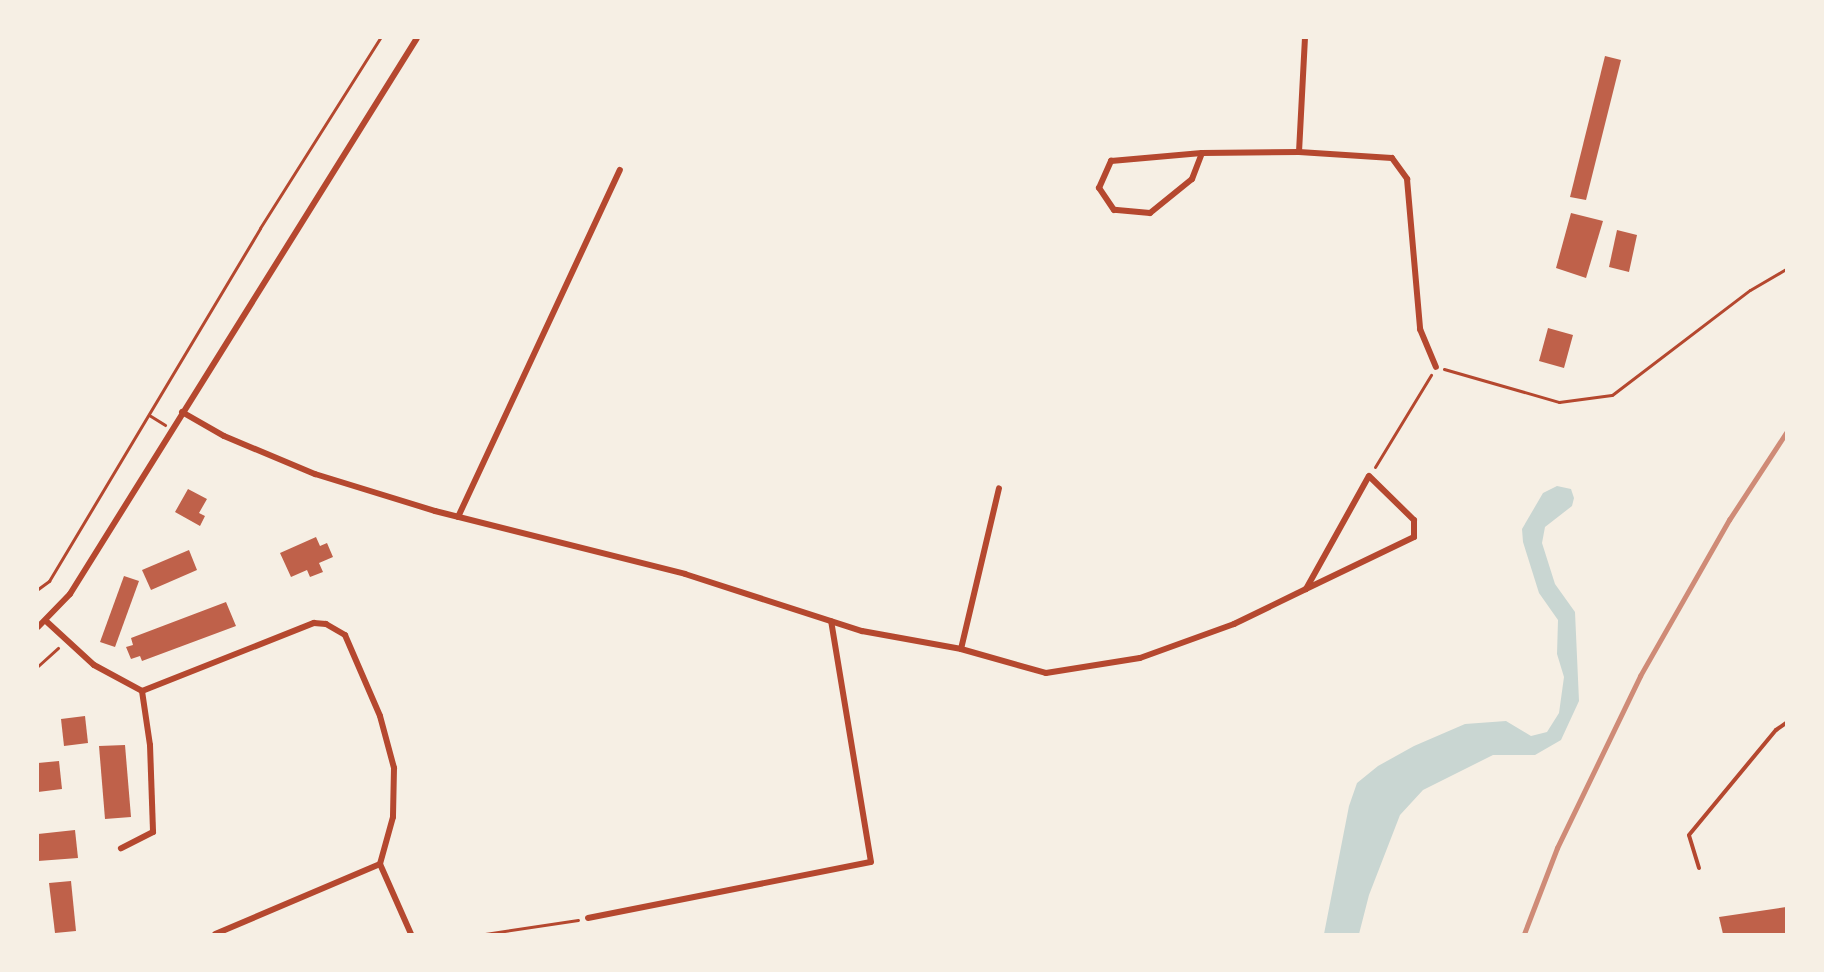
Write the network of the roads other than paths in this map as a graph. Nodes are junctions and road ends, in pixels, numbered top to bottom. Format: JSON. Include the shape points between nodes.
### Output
{"nodes":[{"id":1,"x":417,"y":38,"type":"edge"},
{"id":2,"x":1305,"y":38,"type":"edge"},
{"id":3,"x":1299,"y":152,"type":"junction"},
{"id":4,"x":1202,"y":153,"type":"junction"},
{"id":5,"x":620,"y":170,"type":"dead end"},
{"id":6,"x":1436,"y":367,"type":"road end"},
{"id":7,"x":182,"y":412,"type":"junction"},
{"id":8,"x":999,"y":488,"type":"dead end"},
{"id":9,"x":458,"y":517,"type":"junction"},
{"id":10,"x":1306,"y":589,"type":"junction"},
{"id":11,"x":46,"y":621,"type":"junction"},
{"id":12,"x":831,"y":621,"type":"junction"},
{"id":13,"x":38,"y":627,"type":"edge"},
{"id":14,"x":961,"y":649,"type":"junction"},
{"id":15,"x":142,"y":691,"type":"junction"},
{"id":16,"x":1786,"y":723,"type":"edge"},
{"id":17,"x":121,"y":848,"type":"dead end"},
{"id":18,"x":380,"y":864,"type":"junction"},
{"id":19,"x":1699,"y":868,"type":"dead end"},
{"id":20,"x":588,"y":918,"type":"road end"},
{"id":21,"x":215,"y":934,"type":"edge"},
{"id":22,"x":411,"y":934,"type":"edge"}],
"edges":[{"from":1,"to":7,"type":"street"},
{"from":2,"to":3,"type":"street"},
{"from":3,"to":4,"type":"street"},
{"from":3,"to":6,"type":"street","via":[[1392,158],[1407,179],[1420,329]]},
{"from":4,"to":4,"type":"street","via":[[1192,179],[1150,213],[1114,210],[1099,188],[1111,161]]},
{"from":5,"to":9,"type":"street"},
{"from":7,"to":9,"type":"street","via":[[224,436],[315,474]]},
{"from":7,"to":11,"type":"street","via":[[70,594]]},
{"from":8,"to":14,"type":"street"},
{"from":9,"to":12,"type":"street","via":[[685,574]]},
{"from":10,"to":10,"type":"street","via":[[1369,476],[1414,520],[1414,537]]},
{"from":10,"to":14,"type":"street","via":[[1234,624],[1140,658],[1046,673]]},
{"from":11,"to":13,"type":"street"},
{"from":11,"to":15,"type":"street","via":[[94,665]]},
{"from":12,"to":14,"type":"street","via":[[862,631]]},
{"from":12,"to":20,"type":"street","via":[[871,862]]},
{"from":15,"to":17,"type":"street","via":[[150,745],[153,832]]},
{"from":15,"to":18,"type":"street","via":[[314,623],[326,624],[345,636],[380,716],[394,768],[393,817]]},
{"from":16,"to":19,"type":"lane","via":[[1689,835]]},
{"from":18,"to":21,"type":"street"},
{"from":18,"to":22,"type":"street"}]}
